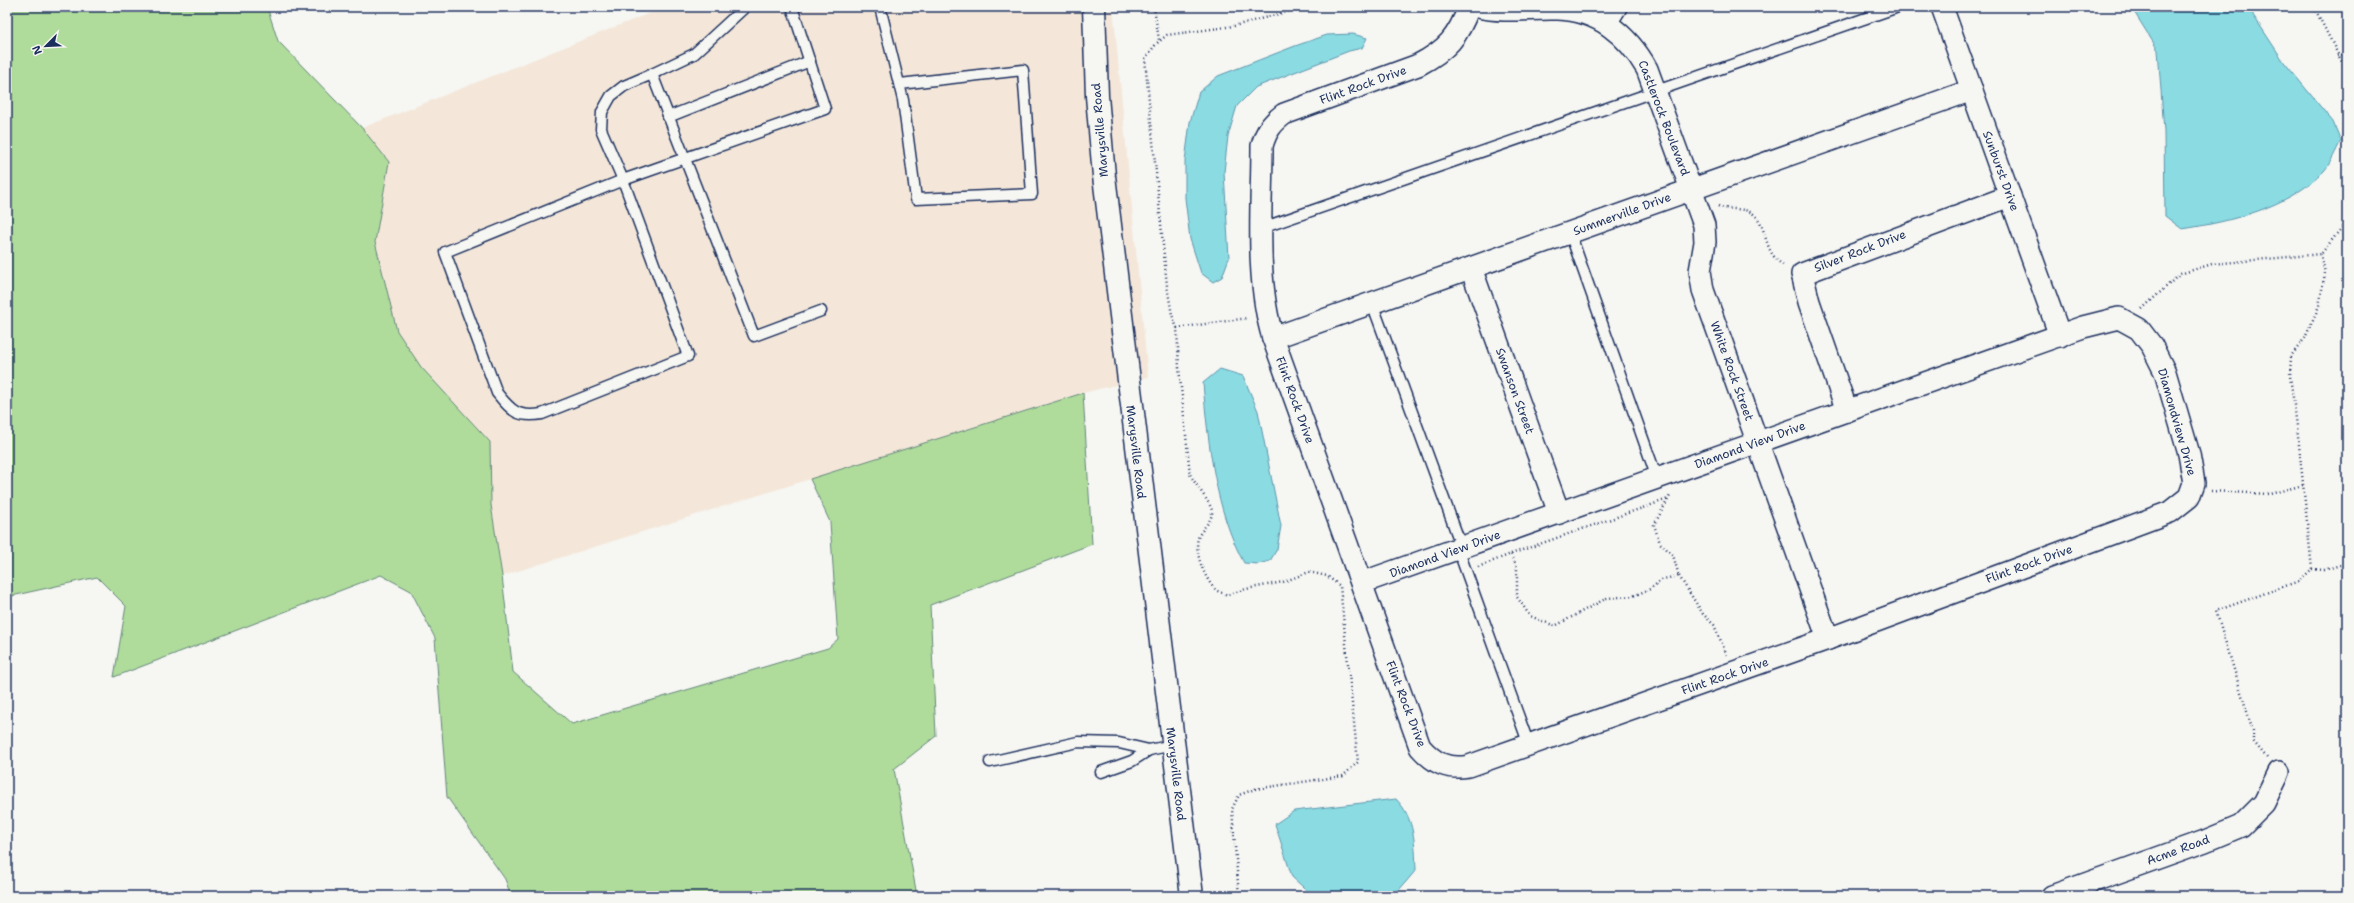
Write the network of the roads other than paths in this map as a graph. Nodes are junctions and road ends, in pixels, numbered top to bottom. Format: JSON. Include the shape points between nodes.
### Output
{"nodes":[{"id":1,"x":744,"y":7,"type":"edge"},
{"id":2,"x":792,"y":7,"type":"edge"},
{"id":3,"x":880,"y":7,"type":"edge"},
{"id":4,"x":1094,"y":7,"type":"edge"},
{"id":5,"x":1469,"y":7,"type":"edge"},
{"id":6,"x":1478,"y":7,"type":"edge"},
{"id":7,"x":1898,"y":7,"type":"edge"},
{"id":8,"x":1942,"y":7,"type":"edge"},
{"id":9,"x":1611,"y":15,"type":"edge"},
{"id":10,"x":810,"y":61,"type":"junction"},
{"id":11,"x":652,"y":74,"type":"junction"},
{"id":12,"x":900,"y":84,"type":"junction"},
{"id":13,"x":1655,"y":90,"type":"junction"},
{"id":14,"x":1972,"y":90,"type":"junction"},
{"id":15,"x":668,"y":116,"type":"junction"},
{"id":16,"x":684,"y":159,"type":"junction"},
{"id":17,"x":623,"y":180,"type":"junction"},
{"id":18,"x":1691,"y":190,"type":"junction"},
{"id":19,"x":2010,"y":196,"type":"junction"},
{"id":20,"x":1262,"y":228,"type":"junction"},
{"id":21,"x":1570,"y":233,"type":"junction"},
{"id":22,"x":1471,"y":268,"type":"junction"},
{"id":23,"x":1372,"y":303,"type":"junction"},
{"id":24,"x":821,"y":311,"type":"dead end"},
{"id":25,"x":2134,"y":326,"type":"joint"},
{"id":26,"x":2060,"y":336,"type":"junction"},
{"id":27,"x":1273,"y":338,"type":"junction"},
{"id":28,"x":1847,"y":411,"type":"junction"},
{"id":29,"x":1757,"y":443,"type":"junction"},
{"id":30,"x":1665,"y":483,"type":"junction"},
{"id":31,"x":2191,"y":493,"type":"joint"},
{"id":32,"x":1559,"y":513,"type":"junction"},
{"id":33,"x":1460,"y":548,"type":"junction"},
{"id":34,"x":1361,"y":583,"type":"junction"},
{"id":35,"x":1828,"y":639,"type":"junction"},
{"id":36,"x":1173,"y":745,"type":"junction"},
{"id":37,"x":1529,"y":745,"type":"junction"},
{"id":38,"x":1149,"y":750,"type":"junction"},
{"id":39,"x":990,"y":762,"type":"dead end"},
{"id":40,"x":1102,"y":772,"type":"dead end"},
{"id":41,"x":2279,"y":772,"type":"road end"},
{"id":42,"x":1192,"y":896,"type":"edge"},
{"id":43,"x":2052,"y":896,"type":"edge"}],
"edges":[{"from":1,"to":11,"type":"lane","via":[[694,54]]},
{"from":2,"to":10,"type":"lane"},
{"from":3,"to":12,"type":"lane"},
{"from":4,"to":36,"type":"highway","name":"Marysville Road","via":[[1097,96],[1105,184]]},
{"from":5,"to":20,"type":"street","name":"Flint Rock Drive","via":[[1461,27],[1450,44],[1436,56],[1284,114],[1274,121],[1266,133],[1262,146]]},
{"from":6,"to":9,"type":"street","name":"Castlerock Boulevard","via":[[1517,11],[1558,9]]},
{"from":7,"to":13,"type":"lane","via":[[1675,86]]},
{"from":8,"to":14,"type":"street","name":"Sunburst Drive"},
{"from":9,"to":13,"type":"street","name":"Castlerock Boulevard","via":[[1648,69]]},
{"from":10,"to":15,"type":"lane"},
{"from":10,"to":16,"type":"lane","via":[[825,109]]},
{"from":11,"to":15,"type":"lane"},
{"from":11,"to":17,"type":"lane","via":[[624,86],[611,96],[602,112],[600,129]]},
{"from":12,"to":12,"type":"lane","via":[[1023,70],[1032,194],[916,199]]},
{"from":13,"to":18,"type":"street","name":"Castlerock Boulevard"},
{"from":13,"to":20,"type":"lane"},
{"from":14,"to":18,"type":"street","name":"Summerville Drive"},
{"from":14,"to":19,"type":"street","name":"Sunburst Drive"},
{"from":15,"to":16,"type":"lane"},
{"from":16,"to":17,"type":"lane"},
{"from":16,"to":24,"type":"lane","via":[[754,336]]},
{"from":17,"to":17,"type":"lane","via":[[445,252],[497,393],[508,407],[520,414],[542,414],[688,356]]},
{"from":18,"to":21,"type":"street","name":"Summerville Drive"},
{"from":18,"to":29,"type":"street","name":"White Rock Street","via":[[1704,226],[1705,242],[1700,271],[1703,290]]},
{"from":19,"to":26,"type":"street","name":"Sunburst Drive"},
{"from":19,"to":28,"type":"street","name":"Silver Rock Drive","via":[[1802,274],[1809,302]]},
{"from":20,"to":27,"type":"street","name":"Flint Rock Drive","via":[[1262,290]]},
{"from":21,"to":22,"type":"street","name":"Summerville Drive"},
{"from":21,"to":30,"type":"lane"},
{"from":22,"to":23,"type":"street","name":"Summerville Drive"},
{"from":22,"to":32,"type":"street","name":"Swanson Street"},
{"from":23,"to":27,"type":"street","name":"Summerville Drive"},
{"from":23,"to":33,"type":"lane"},
{"from":25,"to":26,"type":"street","name":"Diamond View Drive","via":[[2119,318],[2083,326]]},
{"from":25,"to":31,"type":"street","name":"Diamondview Drive","via":[[2152,346],[2165,372],[2189,454],[2194,483]]},
{"from":26,"to":28,"type":"street","name":"Diamond View Drive"},
{"from":27,"to":34,"type":"street","name":"Flint Rock Drive"},
{"from":28,"to":29,"type":"street","name":"Diamond View Drive"},
{"from":29,"to":30,"type":"street","name":"Diamond View Drive"},
{"from":29,"to":35,"type":"street","name":"White Rock Street"},
{"from":30,"to":32,"type":"street","name":"Diamond View Drive"},
{"from":31,"to":35,"type":"street","name":"Flint Rock Drive","via":[[2170,512]]},
{"from":32,"to":33,"type":"street","name":"Diamond View Drive"},
{"from":33,"to":34,"type":"street","name":"Diamond View Drive"},
{"from":33,"to":37,"type":"lane"},
{"from":34,"to":37,"type":"street","name":"Flint Rock Drive","via":[[1420,747],[1429,758],[1442,765],[1456,768]]},
{"from":35,"to":37,"type":"street","name":"Flint Rock Drive"},
{"from":36,"to":38,"type":"lane"},
{"from":36,"to":42,"type":"highway","name":"Marysville Road"},
{"from":38,"to":39,"type":"lane","via":[[1118,743],[1078,742]]},
{"from":38,"to":40,"type":"lane","via":[[1132,761]]},
{"from":41,"to":43,"type":"street","name":"Acme Road","via":[[2264,803],[2241,826],[2204,842]]}]}
